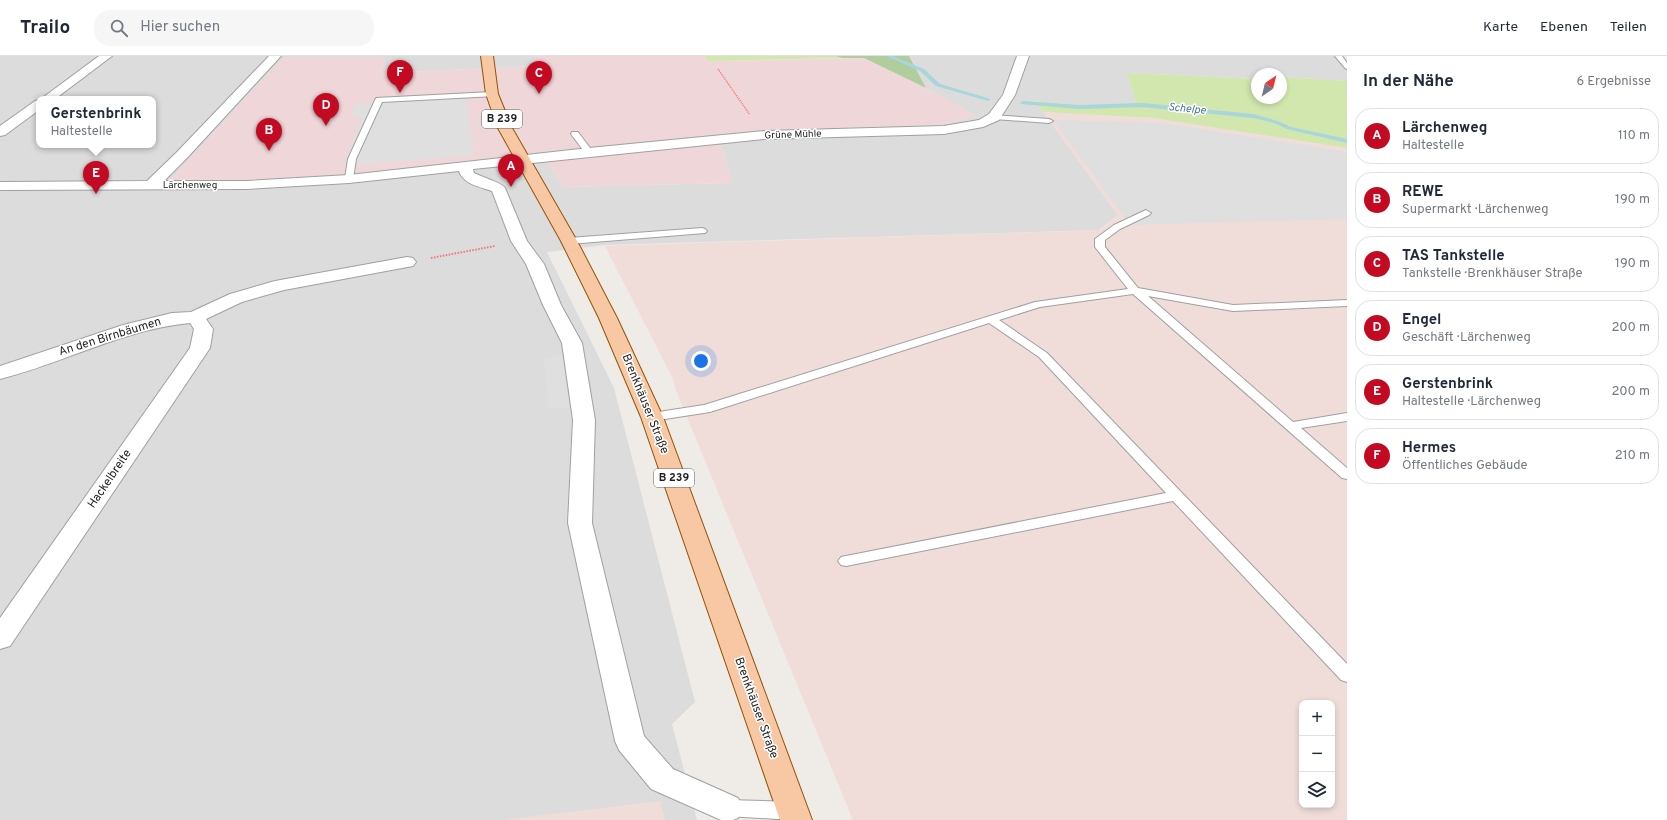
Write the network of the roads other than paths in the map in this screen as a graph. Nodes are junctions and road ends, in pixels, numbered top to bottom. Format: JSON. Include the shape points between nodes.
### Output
{"nodes":[{"id":1,"x":106,"y":56,"type":"edge"},
{"id":2,"x":275,"y":56,"type":"edge"},
{"id":3,"x":487,"y":56,"type":"edge"},
{"id":4,"x":1023,"y":56,"type":"edge"},
{"id":5,"x":1338,"y":56,"type":"edge"},
{"id":6,"x":1347,"y":67,"type":"edge"},
{"id":7,"x":492,"y":94,"type":"junction"},
{"id":8,"x":50,"y":96,"type":"edge"},
{"id":9,"x":36,"y":106,"type":"edge"},
{"id":10,"x":994,"y":117,"type":"junction"},
{"id":11,"x":1049,"y":121,"type":"dead end"},
{"id":12,"x":0,"y":132,"type":"edge"},
{"id":13,"x":575,"y":134,"type":"dead end"},
{"id":14,"x":589,"y":152,"type":"junction"},
{"id":15,"x":523,"y":160,"type":"junction"},
{"id":16,"x":465,"y":166,"type":"junction"},
{"id":17,"x":349,"y":179,"type":"junction"},
{"id":18,"x":0,"y":186,"type":"edge"},
{"id":19,"x":150,"y":186,"type":"junction"},
{"id":20,"x":1146,"y":213,"type":"dead end"},
{"id":21,"x":702,"y":231,"type":"dead end"},
{"id":22,"x":569,"y":241,"type":"junction"},
{"id":23,"x":407,"y":262,"type":"road end"},
{"id":24,"x":1135,"y":291,"type":"junction"},
{"id":25,"x":1347,"y":303,"type":"edge"},
{"id":26,"x":195,"y":317,"type":"junction"},
{"id":27,"x":991,"y":320,"type":"junction"},
{"id":28,"x":0,"y":373,"type":"edge"},
{"id":29,"x":652,"y":417,"type":"junction"},
{"id":30,"x":1347,"y":417,"type":"edge"},
{"id":31,"x":1290,"y":426,"type":"junction"},
{"id":32,"x":1347,"y":475,"type":"edge"},
{"id":33,"x":1176,"y":496,"type":"junction"},
{"id":34,"x":846,"y":561,"type":"dead end"},
{"id":35,"x":0,"y":639,"type":"edge"},
{"id":36,"x":1347,"y":675,"type":"edge"},
{"id":37,"x":727,"y":808,"type":"joint"},
{"id":38,"x":794,"y":815,"type":"edge"}],
"edges":[{"from":1,"to":8,"type":"street"},
{"from":2,"to":19,"type":"street"},
{"from":3,"to":7,"type":"main road","name":"Brenkhäuser Straße","number":"B 239"},
{"from":4,"to":10,"type":"street","via":[[1009,95]]},
{"from":5,"to":6,"type":"lane"},
{"from":7,"to":15,"type":"main road","name":"Brenkhäuser Straße","number":"B 239","via":[[505,128]]},
{"from":7,"to":17,"type":"lane","via":[[379,100],[352,159]]},
{"from":9,"to":12,"type":"street"},
{"from":10,"to":11,"type":"lane"},
{"from":10,"to":14,"type":"street","name":"Grüne Mühle","via":[[983,122],[944,130],[764,136]]},
{"from":13,"to":14,"type":"lane"},
{"from":14,"to":15,"type":"street","name":"Grüne Mühle"},
{"from":15,"to":16,"type":"street","name":"Lärchenweg"},
{"from":15,"to":22,"type":"main road","name":"Brenkhäuser Straße","number":"B 239"},
{"from":16,"to":17,"type":"street","name":"Lärchenweg"},
{"from":16,"to":37,"type":"street","name":"Brenkhäuser Straße","via":[[468,175],[498,188],[519,241],[535,264],[572,343],[584,420],[580,523],[630,741],[662,779]]},
{"from":17,"to":19,"type":"street","name":"Lärchenweg","via":[[247,185]]},
{"from":18,"to":19,"type":"street","name":"Lärchenweg"},
{"from":20,"to":24,"type":"lane","via":[[1117,227],[1100,239],[1100,247]]},
{"from":21,"to":22,"type":"lane"},
{"from":22,"to":29,"type":"main road","name":"Brenkhäuser Straße","number":"B 239","via":[[608,318]]},
{"from":23,"to":26,"type":"street","name":"An den Birnbäumen","via":[[281,285],[236,298]]},
{"from":24,"to":25,"type":"lane","via":[[1233,308]]},
{"from":24,"to":27,"type":"lane","via":[[1039,304]]},
{"from":24,"to":31,"type":"lane"},
{"from":26,"to":28,"type":"street","name":"An den Birnbäumen","via":[[172,319],[130,329]]},
{"from":26,"to":35,"type":"street","name":"Hackelbreite","via":[[204,329],[200,348]]},
{"from":27,"to":29,"type":"lane","via":[[706,409]]},
{"from":27,"to":33,"type":"lane","via":[[1043,355]]},
{"from":29,"to":38,"type":"main road","name":"Brenkhäuser Straße","number":"B 239"},
{"from":30,"to":31,"type":"lane"},
{"from":31,"to":32,"type":"lane"},
{"from":33,"to":34,"type":"lane"},
{"from":33,"to":36,"type":"lane"},
{"from":37,"to":38,"type":"lane","name":"Brenkhäuser Straße"}]}
